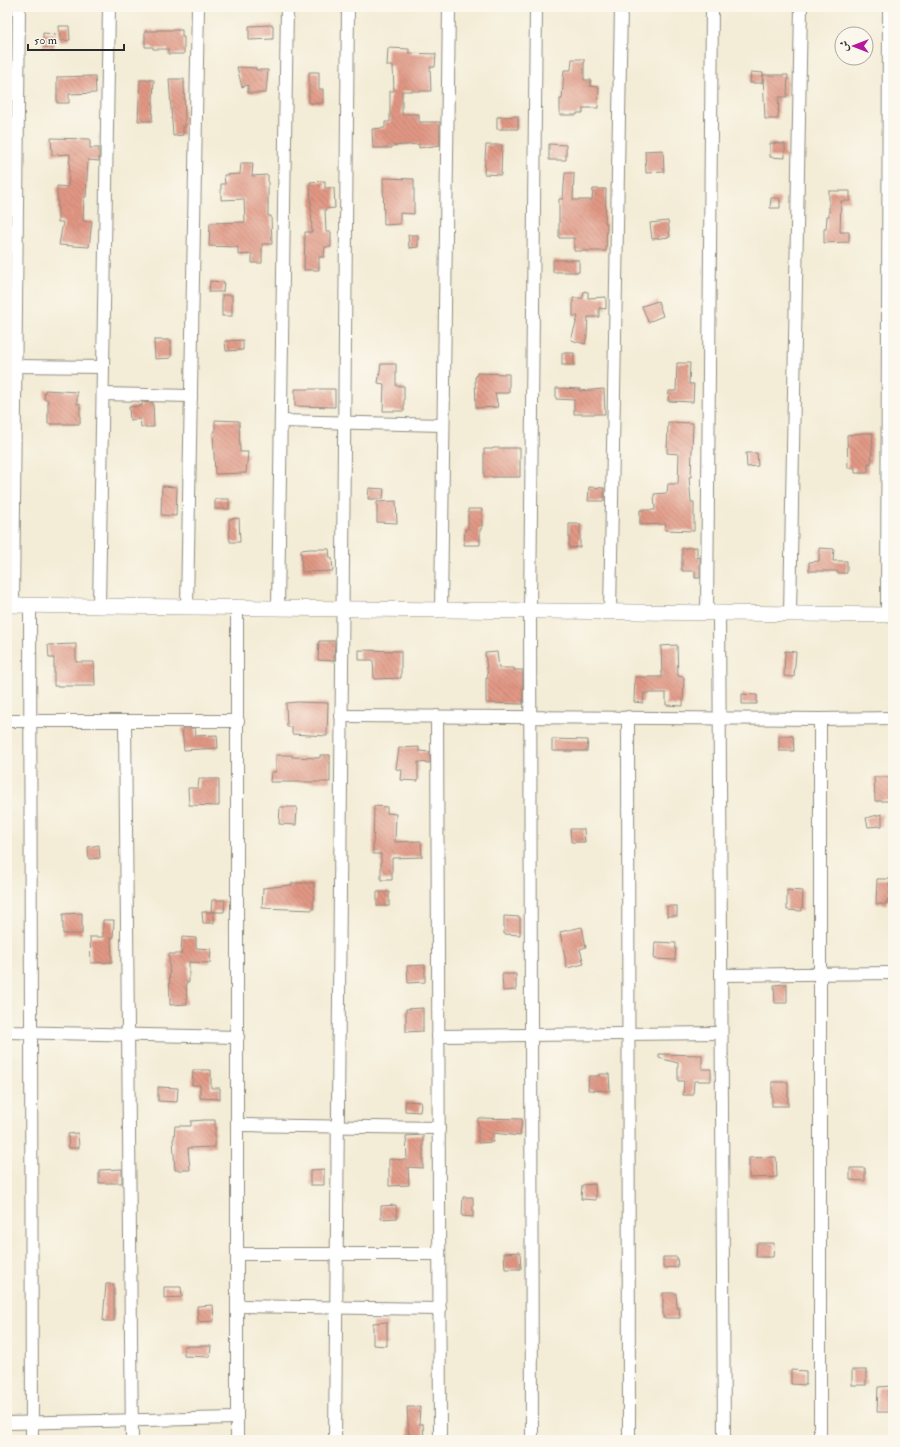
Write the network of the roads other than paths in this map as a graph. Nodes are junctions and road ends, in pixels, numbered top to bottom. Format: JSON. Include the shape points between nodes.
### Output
{"nodes":[{"id":1,"x":18,"y":7,"type":"edge"},
{"id":2,"x":109,"y":7,"type":"edge"},
{"id":3,"x":198,"y":7,"type":"edge"},
{"id":4,"x":287,"y":7,"type":"edge"},
{"id":5,"x":348,"y":7,"type":"edge"},
{"id":6,"x":449,"y":7,"type":"edge"},
{"id":7,"x":536,"y":7,"type":"edge"},
{"id":8,"x":621,"y":7,"type":"edge"},
{"id":9,"x":712,"y":7,"type":"edge"},
{"id":10,"x":801,"y":7,"type":"edge"},
{"id":11,"x":890,"y":7,"type":"edge"},
{"id":12,"x":14,"y":366,"type":"junction"},
{"id":13,"x":103,"y":367,"type":"junction"},
{"id":14,"x":103,"y":394,"type":"junction"},
{"id":15,"x":191,"y":396,"type":"junction"},
{"id":16,"x":281,"y":421,"type":"junction"},
{"id":17,"x":344,"y":423,"type":"junction"},
{"id":18,"x":443,"y":425,"type":"junction"},
{"id":19,"x":10,"y":605,"type":"edge"},
{"id":20,"x":30,"y":606,"type":"junction"},
{"id":21,"x":99,"y":607,"type":"junction"},
{"id":22,"x":187,"y":607,"type":"junction"},
{"id":23,"x":237,"y":608,"type":"junction"},
{"id":24,"x":278,"y":608,"type":"junction"},
{"id":25,"x":342,"y":609,"type":"junction"},
{"id":26,"x":440,"y":610,"type":"junction"},
{"id":27,"x":530,"y":611,"type":"junction"},
{"id":28,"x":610,"y":612,"type":"junction"},
{"id":29,"x":713,"y":613,"type":"junction"},
{"id":30,"x":790,"y":614,"type":"junction"},
{"id":31,"x":890,"y":615,"type":"edge"},
{"id":32,"x":341,"y":716,"type":"junction"},
{"id":33,"x":437,"y":716,"type":"junction"},
{"id":34,"x":530,"y":717,"type":"junction"},
{"id":35,"x":628,"y":717,"type":"junction"},
{"id":36,"x":720,"y":718,"type":"junction"},
{"id":37,"x":893,"y":718,"type":"edge"},
{"id":38,"x":820,"y":719,"type":"junction"},
{"id":39,"x":7,"y":721,"type":"edge"},
{"id":40,"x":31,"y":721,"type":"junction"},
{"id":41,"x":125,"y":721,"type":"junction"},
{"id":42,"x":238,"y":721,"type":"junction"},
{"id":43,"x":893,"y":973,"type":"edge"},
{"id":44,"x":820,"y":974,"type":"junction"},
{"id":45,"x":721,"y":975,"type":"junction"},
{"id":46,"x":7,"y":1032,"type":"edge"},
{"id":47,"x":31,"y":1033,"type":"junction"},
{"id":48,"x":721,"y":1033,"type":"junction"},
{"id":49,"x":628,"y":1034,"type":"junction"},
{"id":50,"x":128,"y":1035,"type":"junction"},
{"id":51,"x":531,"y":1035,"type":"junction"},
{"id":52,"x":438,"y":1036,"type":"junction"},
{"id":53,"x":238,"y":1037,"type":"junction"},
{"id":54,"x":238,"y":1125,"type":"junction"},
{"id":55,"x":338,"y":1126,"type":"junction"},
{"id":56,"x":439,"y":1128,"type":"junction"},
{"id":57,"x":237,"y":1254,"type":"junction"},
{"id":58,"x":337,"y":1254,"type":"junction"},
{"id":59,"x":439,"y":1254,"type":"junction"},
{"id":60,"x":237,"y":1306,"type":"junction"},
{"id":61,"x":336,"y":1307,"type":"junction"},
{"id":62,"x":440,"y":1309,"type":"junction"},
{"id":63,"x":237,"y":1418,"type":"junction"},
{"id":64,"x":132,"y":1420,"type":"junction"},
{"id":65,"x":32,"y":1422,"type":"junction"},
{"id":66,"x":7,"y":1423,"type":"edge"},
{"id":67,"x":32,"y":1440,"type":"edge"},
{"id":68,"x":132,"y":1440,"type":"edge"},
{"id":69,"x":237,"y":1440,"type":"edge"},
{"id":70,"x":335,"y":1440,"type":"edge"},
{"id":71,"x":440,"y":1440,"type":"edge"},
{"id":72,"x":532,"y":1440,"type":"edge"},
{"id":73,"x":629,"y":1440,"type":"edge"},
{"id":74,"x":724,"y":1440,"type":"edge"},
{"id":75,"x":820,"y":1440,"type":"edge"}],
"edges":[{"from":1,"to":12,"type":"street"},
{"from":2,"to":13,"type":"street"},
{"from":3,"to":15,"type":"street"},
{"from":4,"to":16,"type":"street"},
{"from":5,"to":17,"type":"street"},
{"from":6,"to":18,"type":"street"},
{"from":7,"to":27,"type":"street"},
{"from":8,"to":28,"type":"street"},
{"from":9,"to":29,"type":"street"},
{"from":10,"to":30,"type":"street"},
{"from":11,"to":31,"type":"street"},
{"from":12,"to":13,"type":"street"},
{"from":12,"to":19,"type":"street"},
{"from":13,"to":14,"type":"street"},
{"from":14,"to":15,"type":"street"},
{"from":14,"to":21,"type":"street"},
{"from":15,"to":22,"type":"street"},
{"from":16,"to":17,"type":"street"},
{"from":16,"to":24,"type":"street"},
{"from":17,"to":18,"type":"street"},
{"from":17,"to":25,"type":"street"},
{"from":18,"to":26,"type":"street"},
{"from":19,"to":20,"type":"street"},
{"from":20,"to":21,"type":"street"},
{"from":20,"to":40,"type":"street"},
{"from":21,"to":22,"type":"street"},
{"from":22,"to":23,"type":"street"},
{"from":23,"to":24,"type":"street"},
{"from":23,"to":42,"type":"street"},
{"from":24,"to":25,"type":"street"},
{"from":25,"to":26,"type":"street"},
{"from":25,"to":32,"type":"street"},
{"from":26,"to":27,"type":"street"},
{"from":27,"to":28,"type":"street"},
{"from":27,"to":34,"type":"street"},
{"from":28,"to":29,"type":"street"},
{"from":29,"to":30,"type":"street"},
{"from":29,"to":36,"type":"street"},
{"from":30,"to":31,"type":"street"},
{"from":32,"to":33,"type":"street"},
{"from":32,"to":55,"type":"street"},
{"from":33,"to":34,"type":"street"},
{"from":33,"to":52,"type":"street"},
{"from":34,"to":35,"type":"street"},
{"from":34,"to":51,"type":"street"},
{"from":35,"to":36,"type":"street"},
{"from":35,"to":49,"type":"street"},
{"from":36,"to":38,"type":"street"},
{"from":36,"to":45,"type":"street"},
{"from":37,"to":38,"type":"street"},
{"from":38,"to":44,"type":"street"},
{"from":39,"to":40,"type":"street"},
{"from":40,"to":41,"type":"street"},
{"from":40,"to":47,"type":"street"},
{"from":41,"to":42,"type":"street"},
{"from":41,"to":50,"type":"street"},
{"from":42,"to":53,"type":"street"},
{"from":43,"to":44,"type":"street"},
{"from":44,"to":45,"type":"street"},
{"from":44,"to":75,"type":"street"},
{"from":45,"to":48,"type":"street"},
{"from":46,"to":47,"type":"street"},
{"from":47,"to":50,"type":"street"},
{"from":47,"to":65,"type":"street"},
{"from":48,"to":49,"type":"street"},
{"from":48,"to":74,"type":"street"},
{"from":49,"to":51,"type":"street"},
{"from":49,"to":73,"type":"street"},
{"from":50,"to":53,"type":"street"},
{"from":50,"to":64,"type":"street"},
{"from":51,"to":52,"type":"street"},
{"from":51,"to":72,"type":"street"},
{"from":52,"to":56,"type":"street"},
{"from":53,"to":54,"type":"street"},
{"from":54,"to":55,"type":"street"},
{"from":54,"to":57,"type":"street"},
{"from":55,"to":56,"type":"street"},
{"from":55,"to":58,"type":"street"},
{"from":56,"to":59,"type":"street"},
{"from":57,"to":58,"type":"street"},
{"from":57,"to":60,"type":"street"},
{"from":58,"to":59,"type":"street"},
{"from":58,"to":61,"type":"street"},
{"from":59,"to":62,"type":"street"},
{"from":60,"to":61,"type":"street"},
{"from":60,"to":63,"type":"street"},
{"from":61,"to":62,"type":"street"},
{"from":61,"to":70,"type":"street"},
{"from":62,"to":71,"type":"street"},
{"from":63,"to":64,"type":"street"},
{"from":63,"to":69,"type":"street"},
{"from":64,"to":65,"type":"street"},
{"from":64,"to":68,"type":"street"},
{"from":65,"to":66,"type":"street"},
{"from":65,"to":67,"type":"street"}]}
